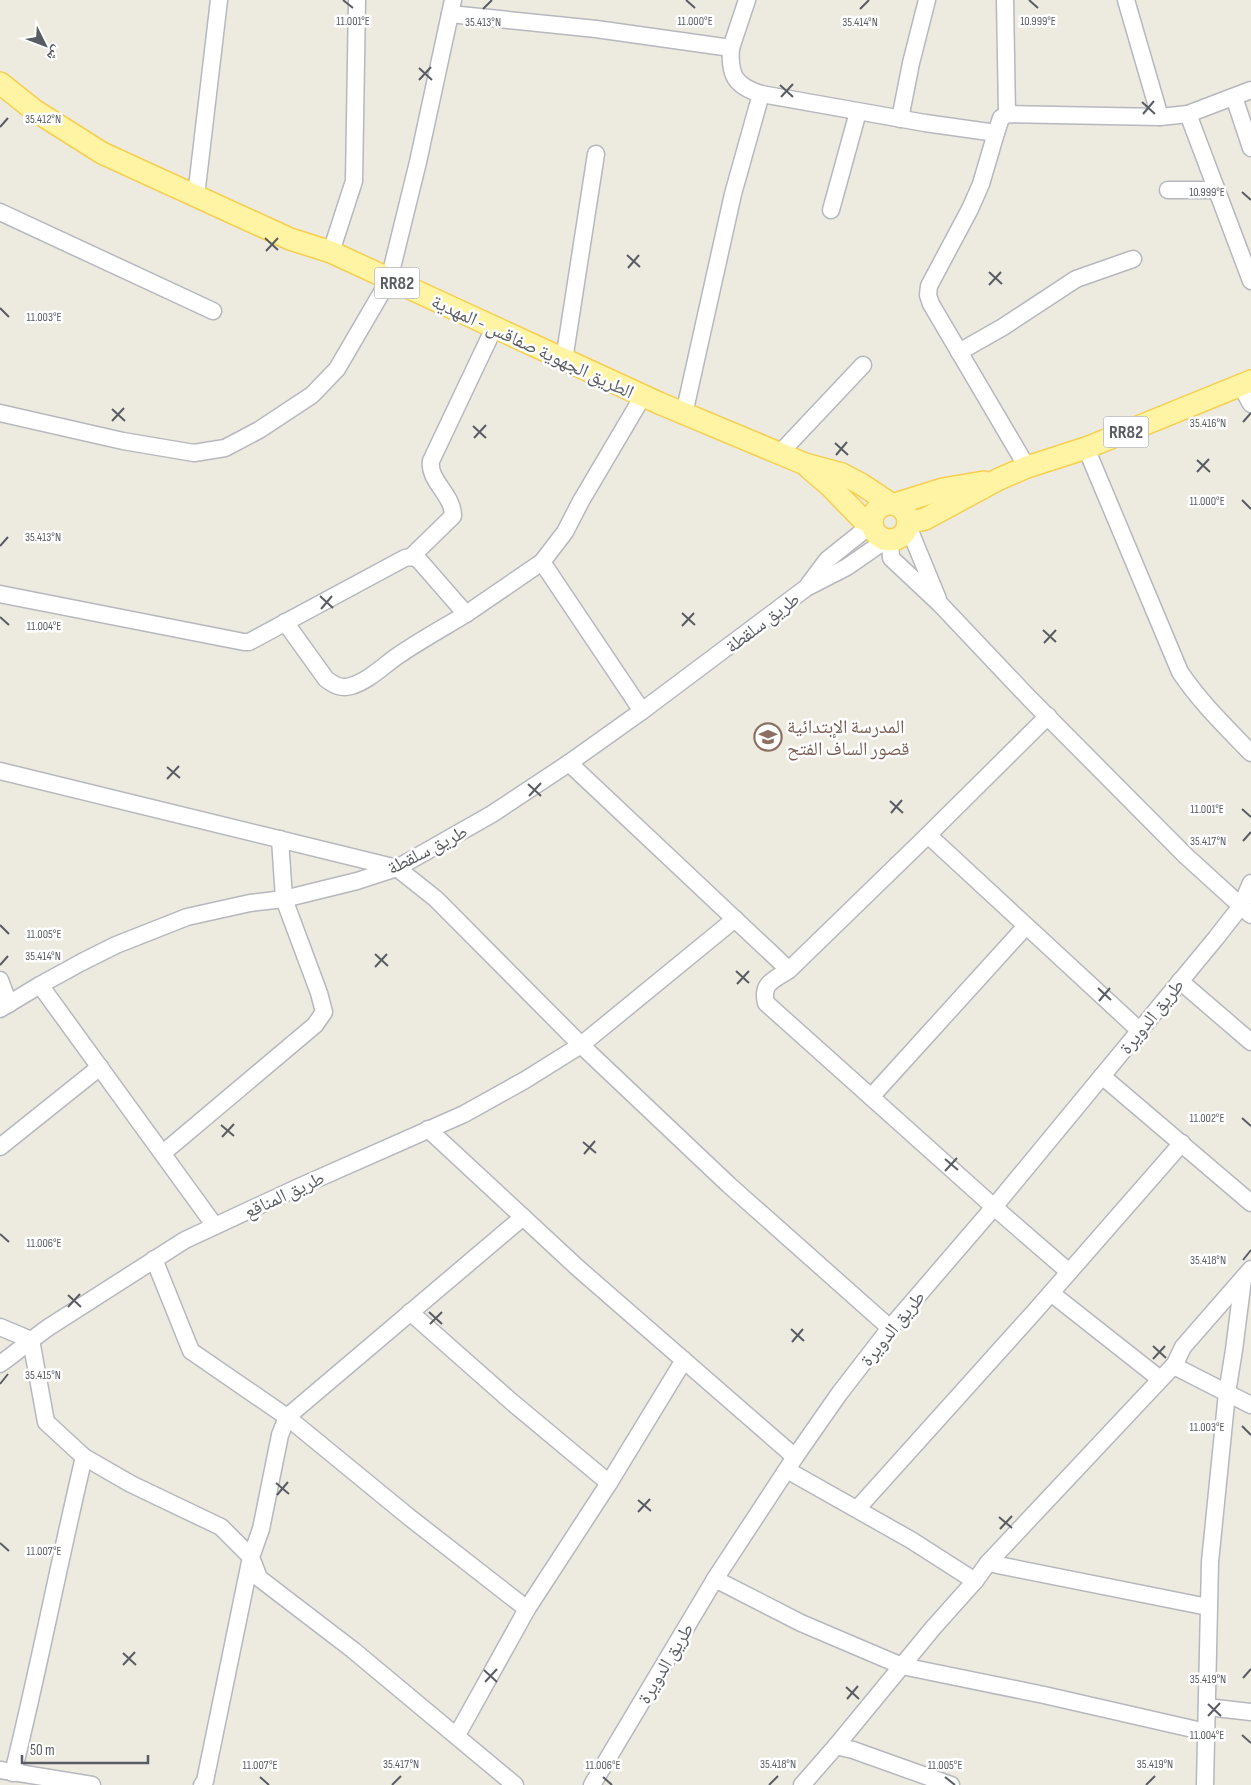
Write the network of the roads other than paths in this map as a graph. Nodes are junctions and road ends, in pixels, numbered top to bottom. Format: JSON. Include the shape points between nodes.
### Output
{"nodes":[{"id":1,"x":219,"y":0,"type":"edge"},
{"id":2,"x":357,"y":0,"type":"edge"},
{"id":3,"x":747,"y":0,"type":"edge"},
{"id":4,"x":927,"y":0,"type":"edge"},
{"id":5,"x":1005,"y":0,"type":"edge"},
{"id":6,"x":1126,"y":0,"type":"edge"},
{"id":7,"x":452,"y":7,"type":"edge"},
{"id":8,"x":731,"y":48,"type":"junction"},
{"id":9,"x":0,"y":85,"type":"edge"},
{"id":10,"x":1251,"y":90,"type":"edge"},
{"id":11,"x":761,"y":94,"type":"junction"},
{"id":12,"x":1234,"y":97,"type":"junction"},
{"id":13,"x":858,"y":112,"type":"junction"},
{"id":14,"x":1007,"y":114,"type":"junction"},
{"id":15,"x":1188,"y":114,"type":"junction"},
{"id":16,"x":1160,"y":117,"type":"junction"},
{"id":17,"x":900,"y":119,"type":"junction"},
{"id":18,"x":996,"y":132,"type":"junction"},
{"id":19,"x":1251,"y":148,"type":"edge"},
{"id":20,"x":596,"y":154,"type":"dead end"},
{"id":21,"x":1168,"y":190,"type":"dead end"},
{"id":22,"x":1217,"y":190,"type":"junction"},
{"id":23,"x":196,"y":196,"type":"junction"},
{"id":24,"x":831,"y":210,"type":"dead end"},
{"id":25,"x":0,"y":212,"type":"edge"},
{"id":26,"x":331,"y":252,"type":"junction"},
{"id":27,"x":1133,"y":259,"type":"dead end"},
{"id":28,"x":389,"y":280,"type":"junction"},
{"id":29,"x":1251,"y":281,"type":"edge"},
{"id":30,"x":213,"y":311,"type":"dead end"},
{"id":31,"x":494,"y":328,"type":"junction"},
{"id":32,"x":959,"y":352,"type":"junction"},
{"id":33,"x":564,"y":360,"type":"junction"},
{"id":34,"x":863,"y":365,"type":"dead end"},
{"id":35,"x":1248,"y":390,"type":"edge"},
{"id":36,"x":643,"y":396,"type":"junction"},
{"id":37,"x":0,"y":413,"type":"edge"},
{"id":38,"x":684,"y":414,"type":"junction"},
{"id":39,"x":1086,"y":448,"type":"junction"},
{"id":40,"x":780,"y":453,"type":"junction"},
{"id":41,"x":805,"y":464,"type":"junction"},
{"id":42,"x":1027,"y":467,"type":"junction"},
{"id":43,"x":999,"y":479,"type":"junction"},
{"id":44,"x":893,"y":504,"type":"junction"},
{"id":45,"x":908,"y":524,"type":"junction"},
{"id":46,"x":880,"y":531,"type":"junction"},
{"id":47,"x":411,"y":557,"type":"junction"},
{"id":48,"x":542,"y":562,"type":"junction"},
{"id":49,"x":0,"y":594,"type":"edge"},
{"id":50,"x":940,"y":604,"type":"junction"},
{"id":51,"x":466,"y":614,"type":"junction"},
{"id":52,"x":285,"y":622,"type":"junction"},
{"id":53,"x":642,"y":711,"type":"junction"},
{"id":54,"x":1048,"y":716,"type":"junction"},
{"id":55,"x":1251,"y":753,"type":"edge"},
{"id":56,"x":569,"y":763,"type":"junction"},
{"id":57,"x":0,"y":771,"type":"edge"},
{"id":58,"x":928,"y":835,"type":"junction"},
{"id":59,"x":280,"y":839,"type":"junction"},
{"id":60,"x":397,"y":868,"type":"junction"},
{"id":61,"x":1251,"y":883,"type":"edge"},
{"id":62,"x":284,"y":899,"type":"junction"},
{"id":63,"x":1246,"y":910,"type":"edge"},
{"id":64,"x":735,"y":919,"type":"junction"},
{"id":65,"x":1026,"y":926,"type":"junction"},
{"id":66,"x":789,"y":970,"type":"junction"},
{"id":67,"x":0,"y":980,"type":"edge"},
{"id":68,"x":1180,"y":981,"type":"junction"},
{"id":69,"x":40,"y":984,"type":"junction"},
{"id":70,"x":4,"y":1007,"type":"edge"},
{"id":71,"x":1139,"y":1030,"type":"junction"},
{"id":72,"x":1251,"y":1042,"type":"edge"},
{"id":73,"x":580,"y":1045,"type":"junction"},
{"id":74,"x":100,"y":1067,"type":"junction"},
{"id":75,"x":1102,"y":1076,"type":"junction"},
{"id":76,"x":871,"y":1097,"type":"junction"},
{"id":77,"x":428,"y":1130,"type":"junction"},
{"id":78,"x":1182,"y":1144,"type":"junction"},
{"id":79,"x":0,"y":1147,"type":"edge"},
{"id":80,"x":163,"y":1153,"type":"junction"},
{"id":81,"x":1251,"y":1203,"type":"edge"},
{"id":82,"x":994,"y":1207,"type":"junction"},
{"id":83,"x":523,"y":1217,"type":"junction"},
{"id":84,"x":215,"y":1226,"type":"junction"},
{"id":85,"x":154,"y":1258,"type":"junction"},
{"id":86,"x":1069,"y":1272,"type":"junction"},
{"id":87,"x":1247,"y":1274,"type":"edge"},
{"id":88,"x":1050,"y":1293,"type":"junction"},
{"id":89,"x":410,"y":1312,"type":"junction"},
{"id":90,"x":0,"y":1328,"type":"edge"},
{"id":91,"x":890,"y":1328,"type":"junction"},
{"id":92,"x":30,"y":1340,"type":"junction"},
{"id":93,"x":684,"y":1360,"type":"junction"},
{"id":94,"x":0,"y":1364,"type":"edge"},
{"id":95,"x":1175,"y":1364,"type":"junction"},
{"id":96,"x":1160,"y":1380,"type":"junction"},
{"id":97,"x":1227,"y":1393,"type":"junction"},
{"id":98,"x":1251,"y":1405,"type":"edge"},
{"id":99,"x":287,"y":1417,"type":"junction"},
{"id":100,"x":84,"y":1457,"type":"junction"},
{"id":101,"x":791,"y":1464,"type":"junction"},
{"id":102,"x":609,"y":1483,"type":"junction"},
{"id":103,"x":857,"y":1509,"type":"junction"},
{"id":104,"x":251,"y":1557,"type":"junction"},
{"id":105,"x":988,"y":1563,"type":"junction"},
{"id":106,"x":715,"y":1579,"type":"junction"},
{"id":107,"x":975,"y":1581,"type":"junction"},
{"id":108,"x":1208,"y":1607,"type":"junction"},
{"id":109,"x":527,"y":1609,"type":"junction"},
{"id":110,"x":902,"y":1666,"type":"junction"},
{"id":111,"x":1206,"y":1707,"type":"junction"},
{"id":112,"x":1251,"y":1712,"type":"edge"},
{"id":113,"x":1206,"y":1732,"type":"junction"},
{"id":114,"x":458,"y":1736,"type":"junction"},
{"id":115,"x":836,"y":1746,"type":"junction"},
{"id":116,"x":14,"y":1776,"type":"edge"},
{"id":117,"x":92,"y":1785,"type":"edge"},
{"id":118,"x":202,"y":1785,"type":"edge"},
{"id":119,"x":515,"y":1785,"type":"edge"},
{"id":120,"x":592,"y":1785,"type":"edge"},
{"id":121,"x":802,"y":1785,"type":"edge"},
{"id":122,"x":951,"y":1785,"type":"edge"},
{"id":123,"x":1205,"y":1785,"type":"edge"}],
"edges":[{"from":1,"to":23,"type":"street"},
{"from":2,"to":26,"type":"street","via":[[354,181]]},
{"from":3,"to":8,"type":"street"},
{"from":4,"to":17,"type":"street"},
{"from":5,"to":14,"type":"street"},
{"from":6,"to":16,"type":"street"},
{"from":7,"to":8,"type":"street"},
{"from":7,"to":28,"type":"street"},
{"from":8,"to":11,"type":"street","via":[[732,75],[741,85]]},
{"from":9,"to":23,"type":"main road","name":"الطريق الجهوية صفاقس - المهدية","number":"RR82","via":[[102,153]]},
{"from":10,"to":12,"type":"street"},
{"from":11,"to":13,"type":"street"},
{"from":11,"to":38,"type":"street","via":[[733,194]]},
{"from":12,"to":15,"type":"street"},
{"from":12,"to":19,"type":"street"},
{"from":13,"to":17,"type":"street"},
{"from":13,"to":24,"type":"street"},
{"from":14,"to":16,"type":"street"},
{"from":14,"to":18,"type":"street","via":[[1000,118]]},
{"from":15,"to":16,"type":"street"},
{"from":15,"to":22,"type":"street"},
{"from":17,"to":18,"type":"street"},
{"from":18,"to":32,"type":"street","via":[[981,184],[929,286],[931,304]]},
{"from":20,"to":33,"type":"street"},
{"from":21,"to":22,"type":"street"},
{"from":22,"to":29,"type":"street"},
{"from":23,"to":26,"type":"main road","name":"الطريق الجهوية صفاقس - المهدية","number":"RR82","via":[[290,239]]},
{"from":25,"to":30,"type":"street"},
{"from":26,"to":28,"type":"main road","name":"الطريق الجهوية صفاقس - المهدية","number":"RR82"},
{"from":27,"to":32,"type":"street","via":[[1076,279]]},
{"from":28,"to":31,"type":"main road","name":"الطريق الجهوية صفاقس - المهدية","number":"RR82"},
{"from":28,"to":37,"type":"street","via":[[337,369],[312,395],[225,448],[194,453],[123,441]]},
{"from":31,"to":33,"type":"main road","name":"الطريق الجهوية صفاقس - المهدية","number":"RR82"},
{"from":31,"to":47,"type":"street","via":[[431,461],[430,468],[453,507],[452,516]]},
{"from":32,"to":42,"type":"street"},
{"from":33,"to":36,"type":"main road","name":"الطريق الجهوية صفاقس - المهدية","number":"RR82"},
{"from":34,"to":40,"type":"street"},
{"from":35,"to":39,"type":"main road","number":"RR82"},
{"from":36,"to":38,"type":"main road","name":"الطريق الجهوية صفاقس - المهدية","number":"RR82"},
{"from":36,"to":48,"type":"street","via":[[566,532]]},
{"from":38,"to":40,"type":"main road","name":"الطريق الجهوية صفاقس - المهدية","number":"RR82"},
{"from":39,"to":42,"type":"main road","number":"RR82"},
{"from":39,"to":55,"type":"street","via":[[1180,672],[1209,710]]},
{"from":40,"to":41,"type":"main road","name":"الطريق الجهوية صفاقس - المهدية","number":"RR82"},
{"from":41,"to":44,"type":"main road","name":"الطريق الجهوية صفاقس - المهدية","number":"RR82","via":[[842,474]]},
{"from":41,"to":46,"type":"main road","name":"الطريق الجهوية صفاقس - المهدية","number":"RR82","via":[[862,519]]},
{"from":42,"to":43,"type":"main road","number":"RR82"},
{"from":43,"to":44,"type":"main road","number":"RR82","via":[[942,489]]},
{"from":43,"to":45,"type":"main road","number":"RR82","via":[[926,519]]},
{"from":44,"to":45,"type":"main road","name":"الطريق الجهوية صفاقس - المهدية","number":"RR82","via":[[906,513]]},
{"from":44,"to":46,"type":"main road","number":"RR82","via":[[886,504],[874,513]]},
{"from":45,"to":46,"type":"main road","number":"RR82","via":[[903,534],[895,539]]},
{"from":45,"to":50,"type":"street"},
{"from":46,"to":50,"type":"street","via":[[891,558]]},
{"from":46,"to":53,"type":"street","name":"طريق سلقطة","via":[[827,560],[806,588]]},
{"from":47,"to":51,"type":"street","via":[[418,559]]},
{"from":47,"to":52,"type":"street"},
{"from":48,"to":51,"type":"street"},
{"from":48,"to":53,"type":"street"},
{"from":49,"to":52,"type":"street","via":[[238,642],[249,642]]},
{"from":50,"to":54,"type":"street"},
{"from":51,"to":52,"type":"street","via":[[359,683],[344,687],[326,679]]},
{"from":53,"to":56,"type":"street","name":"طريق سلقطة"},
{"from":54,"to":58,"type":"street"},
{"from":54,"to":63,"type":"street","via":[[1186,856]]},
{"from":56,"to":60,"type":"street","name":"طريق سلقطة","via":[[492,814]]},
{"from":56,"to":64,"type":"street"},
{"from":57,"to":59,"type":"street"},
{"from":58,"to":65,"type":"street"},
{"from":58,"to":66,"type":"street"},
{"from":59,"to":60,"type":"street"},
{"from":59,"to":62,"type":"street"},
{"from":60,"to":62,"type":"street","name":"طريق سلقطة"},
{"from":60,"to":73,"type":"street","via":[[436,899]]},
{"from":61,"to":63,"type":"street","name":"طريق الدويرة"},
{"from":62,"to":69,"type":"street","name":"طريق سلقطة","via":[[187,917],[116,946]]},
{"from":62,"to":80,"type":"street","via":[[324,1012],[315,1025]]},
{"from":63,"to":68,"type":"street","name":"طريق الدويرة"},
{"from":64,"to":66,"type":"street"},
{"from":64,"to":73,"type":"street","name":"طريق المناقع"},
{"from":65,"to":71,"type":"street"},
{"from":65,"to":76,"type":"street"},
{"from":66,"to":76,"type":"street","via":[[765,988],[766,1003]]},
{"from":67,"to":70,"type":"street"},
{"from":68,"to":71,"type":"street","name":"طريق الدويرة"},
{"from":68,"to":72,"type":"street"},
{"from":69,"to":70,"type":"street","name":"طريق سلقطة"},
{"from":69,"to":74,"type":"street"},
{"from":71,"to":75,"type":"street","name":"طريق الدويرة"},
{"from":73,"to":77,"type":"street","name":"طريق المناقع","via":[[525,1080]]},
{"from":73,"to":91,"type":"street","via":[[729,1185]]},
{"from":74,"to":79,"type":"street"},
{"from":74,"to":80,"type":"street"},
{"from":75,"to":78,"type":"street"},
{"from":75,"to":82,"type":"street","name":"طريق الدويرة"},
{"from":76,"to":82,"type":"street"},
{"from":77,"to":83,"type":"street"},
{"from":77,"to":84,"type":"street","name":"طريق المناقع"},
{"from":78,"to":81,"type":"street"},
{"from":78,"to":86,"type":"street"},
{"from":80,"to":84,"type":"street"},
{"from":82,"to":86,"type":"street"},
{"from":82,"to":91,"type":"street","name":"طريق الدويرة"},
{"from":83,"to":89,"type":"street"},
{"from":83,"to":93,"type":"street"},
{"from":84,"to":85,"type":"street","name":"طريق المناقع"},
{"from":85,"to":92,"type":"street","name":"طريق المناقع"},
{"from":85,"to":99,"type":"street","via":[[191,1350]]},
{"from":86,"to":88,"type":"street"},
{"from":87,"to":95,"type":"street","via":[[1183,1347]]},
{"from":87,"to":97,"type":"street"},
{"from":88,"to":96,"type":"street"},
{"from":88,"to":103,"type":"street"},
{"from":89,"to":99,"type":"street"},
{"from":89,"to":102,"type":"street"},
{"from":90,"to":92,"type":"street"},
{"from":91,"to":101,"type":"street","name":"طريق الدويرة"},
{"from":92,"to":94,"type":"street","name":"طريق المناقع"},
{"from":92,"to":100,"type":"street","via":[[46,1422]]},
{"from":93,"to":101,"type":"street"},
{"from":93,"to":102,"type":"street"},
{"from":95,"to":96,"type":"street"},
{"from":95,"to":97,"type":"street"},
{"from":96,"to":105,"type":"street"},
{"from":97,"to":98,"type":"street"},
{"from":97,"to":108,"type":"street"},
{"from":99,"to":104,"type":"street","via":[[280,1435],[261,1529]]},
{"from":99,"to":109,"type":"street"},
{"from":100,"to":104,"type":"street","via":[[131,1484],[221,1527]]},
{"from":100,"to":116,"type":"street"},
{"from":101,"to":103,"type":"street"},
{"from":101,"to":106,"type":"street","name":"طريق الدويرة"},
{"from":102,"to":109,"type":"street"},
{"from":103,"to":107,"type":"street"},
{"from":104,"to":114,"type":"street","via":[[259,1578]]},
{"from":104,"to":118,"type":"street"},
{"from":105,"to":107,"type":"street"},
{"from":105,"to":108,"type":"street"},
{"from":106,"to":110,"type":"street","via":[[802,1623]]},
{"from":106,"to":120,"type":"street","name":"طريق الدويرة"},
{"from":107,"to":110,"type":"street"},
{"from":108,"to":111,"type":"street"},
{"from":109,"to":114,"type":"street"},
{"from":110,"to":113,"type":"street"},
{"from":110,"to":115,"type":"street"},
{"from":111,"to":112,"type":"street"},
{"from":111,"to":113,"type":"street"},
{"from":113,"to":123,"type":"street"},
{"from":114,"to":119,"type":"street"},
{"from":115,"to":121,"type":"street"},
{"from":115,"to":122,"type":"street"},
{"from":116,"to":117,"type":"street"}]}
